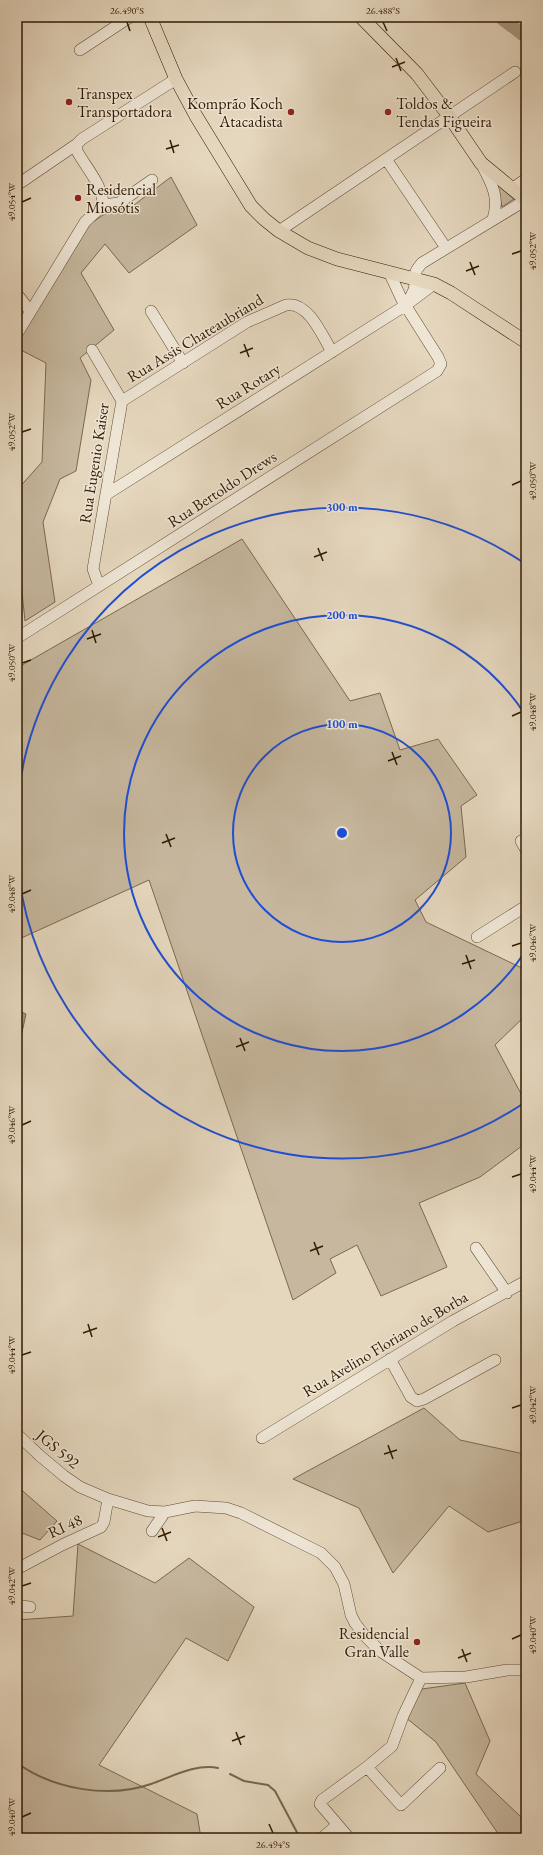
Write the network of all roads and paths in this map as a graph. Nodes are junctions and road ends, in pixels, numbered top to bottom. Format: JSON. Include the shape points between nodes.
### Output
{"nodes":[{"id":1,"x":130,"y":17,"type":"edge"},
{"id":2,"x":150,"y":17,"type":"edge"},
{"id":3,"x":360,"y":17,"type":"edge"},
{"id":4,"x":80,"y":50,"type":"dead end"},
{"id":5,"x":515,"y":72,"type":"dead end"},
{"id":6,"x":176,"y":79,"type":"junction"},
{"id":7,"x":449,"y":116,"type":"junction"},
{"id":8,"x":77,"y":144,"type":"junction"},
{"id":9,"x":386,"y":159,"type":"junction"},
{"id":10,"x":481,"y":163,"type":"junction"},
{"id":11,"x":526,"y":179,"type":"edge"},
{"id":12,"x":152,"y":180,"type":"dead end"},
{"id":13,"x":20,"y":183,"type":"dead end"},
{"id":14,"x":512,"y":189,"type":"junction"},
{"id":15,"x":526,"y":200,"type":"edge"},
{"id":16,"x":103,"y":206,"type":"junction"},
{"id":17,"x":493,"y":219,"type":"junction"},
{"id":18,"x":279,"y":231,"type":"junction"},
{"id":19,"x":446,"y":248,"type":"junction"},
{"id":20,"x":389,"y":272,"type":"junction"},
{"id":21,"x":414,"y":278,"type":"junction"},
{"id":22,"x":434,"y":284,"type":"junction"},
{"id":23,"x":17,"y":294,"type":"edge"},
{"id":24,"x":406,"y":305,"type":"junction"},
{"id":25,"x":30,"y":311,"type":"junction"},
{"id":26,"x":151,"y":311,"type":"dead end"},
{"id":27,"x":17,"y":334,"type":"edge"},
{"id":28,"x":526,"y":342,"type":"edge"},
{"id":29,"x":92,"y":350,"type":"dead end"},
{"id":30,"x":332,"y":352,"type":"junction"},
{"id":31,"x":183,"y":363,"type":"junction"},
{"id":32,"x":122,"y":401,"type":"junction"},
{"id":33,"x":107,"y":494,"type":"junction"},
{"id":34,"x":99,"y":586,"type":"junction"},
{"id":35,"x":17,"y":638,"type":"edge"},
{"id":36,"x":526,"y":906,"type":"edge"},
{"id":37,"x":477,"y":937,"type":"dead end"},
{"id":38,"x":476,"y":1248,"type":"dead end"},
{"id":39,"x":526,"y":1281,"type":"edge"},
{"id":40,"x":507,"y":1293,"type":"junction"},
{"id":41,"x":390,"y":1359,"type":"junction"},
{"id":42,"x":495,"y":1360,"type":"dead end"},
{"id":43,"x":17,"y":1434,"type":"edge"},
{"id":44,"x":262,"y":1438,"type":"dead end"},
{"id":45,"x":108,"y":1499,"type":"junction"},
{"id":46,"x":165,"y":1512,"type":"junction"},
{"id":47,"x":152,"y":1531,"type":"dead end"},
{"id":48,"x":17,"y":1569,"type":"edge"},
{"id":49,"x":17,"y":1603,"type":"edge"},
{"id":50,"x":30,"y":1607,"type":"dead end"},
{"id":51,"x":526,"y":1670,"type":"edge"},
{"id":52,"x":422,"y":1678,"type":"junction"},
{"id":53,"x":367,"y":1767,"type":"junction"},
{"id":54,"x":440,"y":1768,"type":"dead end"},
{"id":55,"x":336,"y":1825,"type":"junction"},
{"id":56,"x":322,"y":1838,"type":"edge"},
{"id":57,"x":349,"y":1838,"type":"edge"}],
"edges":[{"from":1,"to":4,"type":"street"},
{"from":2,"to":6,"type":"main road"},
{"from":3,"to":7,"type":"main road","via":[[417,74]]},
{"from":5,"to":7,"type":"street"},
{"from":6,"to":8,"type":"street"},
{"from":6,"to":18,"type":"main road","via":[[251,206]]},
{"from":7,"to":9,"type":"street"},
{"from":7,"to":10,"type":"main road"},
{"from":8,"to":13,"type":"street"},
{"from":8,"to":16,"type":"street","via":[[77,151],[100,187]]},
{"from":9,"to":18,"type":"street"},
{"from":9,"to":19,"type":"street"},
{"from":10,"to":14,"type":"main road"},
{"from":10,"to":17,"type":"street","via":[[496,195]]},
{"from":11,"to":14,"type":"street"},
{"from":12,"to":16,"type":"street","via":[[119,203]]},
{"from":14,"to":15,"type":"main road"},
{"from":15,"to":17,"type":"street"},
{"from":16,"to":25,"type":"street","via":[[85,222]]},
{"from":17,"to":19,"type":"street"},
{"from":18,"to":20,"type":"main road","via":[[308,248],[337,259]]},
{"from":19,"to":21,"type":"street","via":[[422,263]]},
{"from":20,"to":21,"type":"main road"},
{"from":20,"to":24,"type":"street"},
{"from":21,"to":22,"type":"main road"},
{"from":21,"to":24,"type":"street","via":[[415,285]]},
{"from":22,"to":24,"type":"street","name":"Rua Rotary"},
{"from":22,"to":28,"type":"main road","via":[[451,292]]},
{"from":23,"to":25,"type":"street"},
{"from":24,"to":30,"type":"street","name":"Rua Rotary"},
{"from":24,"to":34,"type":"street","name":"Rua Bertoldo Drews","via":[[438,357],[441,364],[437,370]]},
{"from":25,"to":27,"type":"street"},
{"from":26,"to":31,"type":"street"},
{"from":29,"to":32,"type":"street","name":"Rua Eugenio Kaiser"},
{"from":30,"to":31,"type":"street","name":"Rua Assis Chateaubriand","via":[[306,310],[293,304],[257,316]]},
{"from":30,"to":33,"type":"street","name":"Rua Rotary"},
{"from":31,"to":32,"type":"street","name":"Rua Assis Chateaubriand"},
{"from":32,"to":33,"type":"street","name":"Rua Eugenio Kaiser"},
{"from":33,"to":34,"type":"street","name":"Rua Eugenio Kaiser","via":[[93,569]]},
{"from":34,"to":35,"type":"street","name":"Rua Bertoldo Drews"},
{"from":36,"to":37,"type":"street"},
{"from":38,"to":40,"type":"street"},
{"from":39,"to":40,"type":"street","name":"Rua Avelino Floriano de Borba"},
{"from":40,"to":41,"type":"street","name":"Rua Avelino Floriano de Borba","via":[[466,1313]]},
{"from":41,"to":42,"type":"street","via":[[411,1397],[417,1400],[424,1399]]},
{"from":41,"to":44,"type":"street","name":"Rua Avelino Floriano de Borba"},
{"from":43,"to":45,"type":"street","name":"JGS 592","via":[[43,1459],[80,1487]]},
{"from":45,"to":46,"type":"street","name":"JGS 592","via":[[148,1511]]},
{"from":45,"to":48,"type":"street","name":"RI 48","via":[[101,1527]]},
{"from":46,"to":47,"type":"street"},
{"from":46,"to":52,"type":"street","name":"JGS 592","via":[[195,1506],[226,1508],[321,1553],[335,1566],[344,1584],[351,1615],[364,1635],[380,1651]]},
{"from":49,"to":50,"type":"street"},
{"from":51,"to":52,"type":"street"},
{"from":52,"to":53,"type":"street","via":[[403,1716],[392,1746]]},
{"from":53,"to":54,"type":"street","via":[[401,1805]]},
{"from":53,"to":55,"type":"street","via":[[322,1800],[322,1808]]},
{"from":55,"to":56,"type":"street"},
{"from":55,"to":57,"type":"street"}]}
